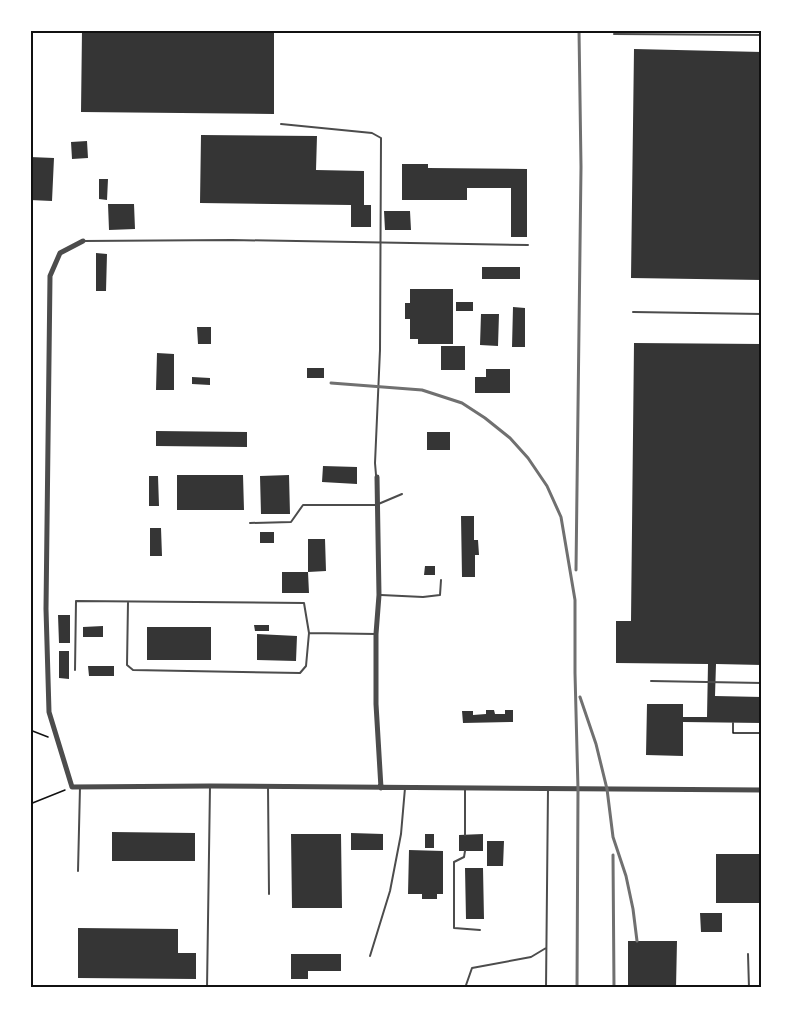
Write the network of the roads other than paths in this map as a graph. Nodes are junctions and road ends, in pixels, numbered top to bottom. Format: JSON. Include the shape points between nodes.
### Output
{"nodes":[{"id":1,"x":614,"y":34,"type":"dead end"},
{"id":2,"x":762,"y":35,"type":"edge"},
{"id":3,"x":281,"y":124,"type":"dead end"},
{"id":4,"x":83,"y":241,"type":"joint"},
{"id":5,"x":380,"y":243,"type":"junction"},
{"id":6,"x":528,"y":245,"type":"dead end"},
{"id":7,"x":633,"y":312,"type":"dead end"},
{"id":8,"x":762,"y":315,"type":"edge"},
{"id":9,"x":377,"y":477,"type":"joint"},
{"id":10,"x":402,"y":494,"type":"dead end"},
{"id":11,"x":376,"y":505,"type":"junction"},
{"id":12,"x":250,"y":523,"type":"dead end"},
{"id":13,"x":441,"y":580,"type":"dead end"},
{"id":14,"x":379,"y":595,"type":"junction"},
{"id":15,"x":128,"y":601,"type":"junction"},
{"id":16,"x":309,"y":633,"type":"junction"},
{"id":17,"x":375,"y":634,"type":"junction"},
{"id":18,"x":75,"y":670,"type":"dead end"},
{"id":19,"x":651,"y":681,"type":"dead end"},
{"id":20,"x":762,"y":683,"type":"edge"},
{"id":21,"x":210,"y":786,"type":"junction"},
{"id":22,"x":80,"y":787,"type":"junction"},
{"id":23,"x":268,"y":787,"type":"junction"},
{"id":24,"x":381,"y":788,"type":"junction"},
{"id":25,"x":405,"y":788,"type":"junction"},
{"id":26,"x":465,"y":788,"type":"junction"},
{"id":27,"x":548,"y":789,"type":"junction"},
{"id":28,"x":762,"y":790,"type":"edge"},
{"id":29,"x":465,"y":835,"type":"dead end"},
{"id":30,"x":465,"y":851,"type":"dead end"},
{"id":31,"x":78,"y":872,"type":"dead end"},
{"id":32,"x":269,"y":894,"type":"dead end"},
{"id":33,"x":480,"y":930,"type":"dead end"},
{"id":34,"x":546,"y":948,"type":"junction"},
{"id":35,"x":748,"y":954,"type":"dead end"},
{"id":36,"x":370,"y":956,"type":"dead end"},
{"id":37,"x":207,"y":988,"type":"edge"},
{"id":38,"x":465,"y":988,"type":"edge"},
{"id":39,"x":546,"y":988,"type":"edge"},
{"id":40,"x":749,"y":988,"type":"edge"}],
"edges":[{"from":1,"to":2,"type":"lane"},
{"from":3,"to":5,"type":"lane","via":[[372,133],[381,138]]},
{"from":4,"to":5,"type":"lane"},
{"from":4,"to":22,"type":"street","via":[[60,253],[50,276],[46,609],[49,712],[72,787]]},
{"from":5,"to":6,"type":"lane"},
{"from":5,"to":9,"type":"lane"},
{"from":7,"to":8,"type":"lane"},
{"from":9,"to":11,"type":"street"},
{"from":10,"to":11,"type":"lane"},
{"from":11,"to":12,"type":"lane","via":[[303,505],[291,522]]},
{"from":11,"to":14,"type":"street"},
{"from":13,"to":14,"type":"lane","via":[[440,595]]},
{"from":14,"to":17,"type":"street"},
{"from":15,"to":16,"type":"lane","via":[[304,603]]},
{"from":15,"to":16,"type":"lane","via":[[128,665],[133,670],[300,673],[306,666]]},
{"from":15,"to":18,"type":"lane","via":[[76,602]]},
{"from":16,"to":17,"type":"lane"},
{"from":17,"to":24,"type":"street"},
{"from":19,"to":20,"type":"lane"},
{"from":21,"to":22,"type":"street"},
{"from":21,"to":23,"type":"street"},
{"from":21,"to":37,"type":"lane"},
{"from":22,"to":31,"type":"lane"},
{"from":23,"to":24,"type":"street"},
{"from":23,"to":32,"type":"lane"},
{"from":24,"to":25,"type":"street"},
{"from":25,"to":26,"type":"street"},
{"from":25,"to":36,"type":"lane","via":[[390,891]]},
{"from":26,"to":27,"type":"street"},
{"from":26,"to":29,"type":"lane"},
{"from":27,"to":28,"type":"street"},
{"from":27,"to":34,"type":"lane"},
{"from":30,"to":33,"type":"lane","via":[[464,857],[454,862],[454,928]]},
{"from":34,"to":38,"type":"lane","via":[[531,957],[472,968]]},
{"from":34,"to":39,"type":"lane"},
{"from":35,"to":40,"type":"lane"}]}
